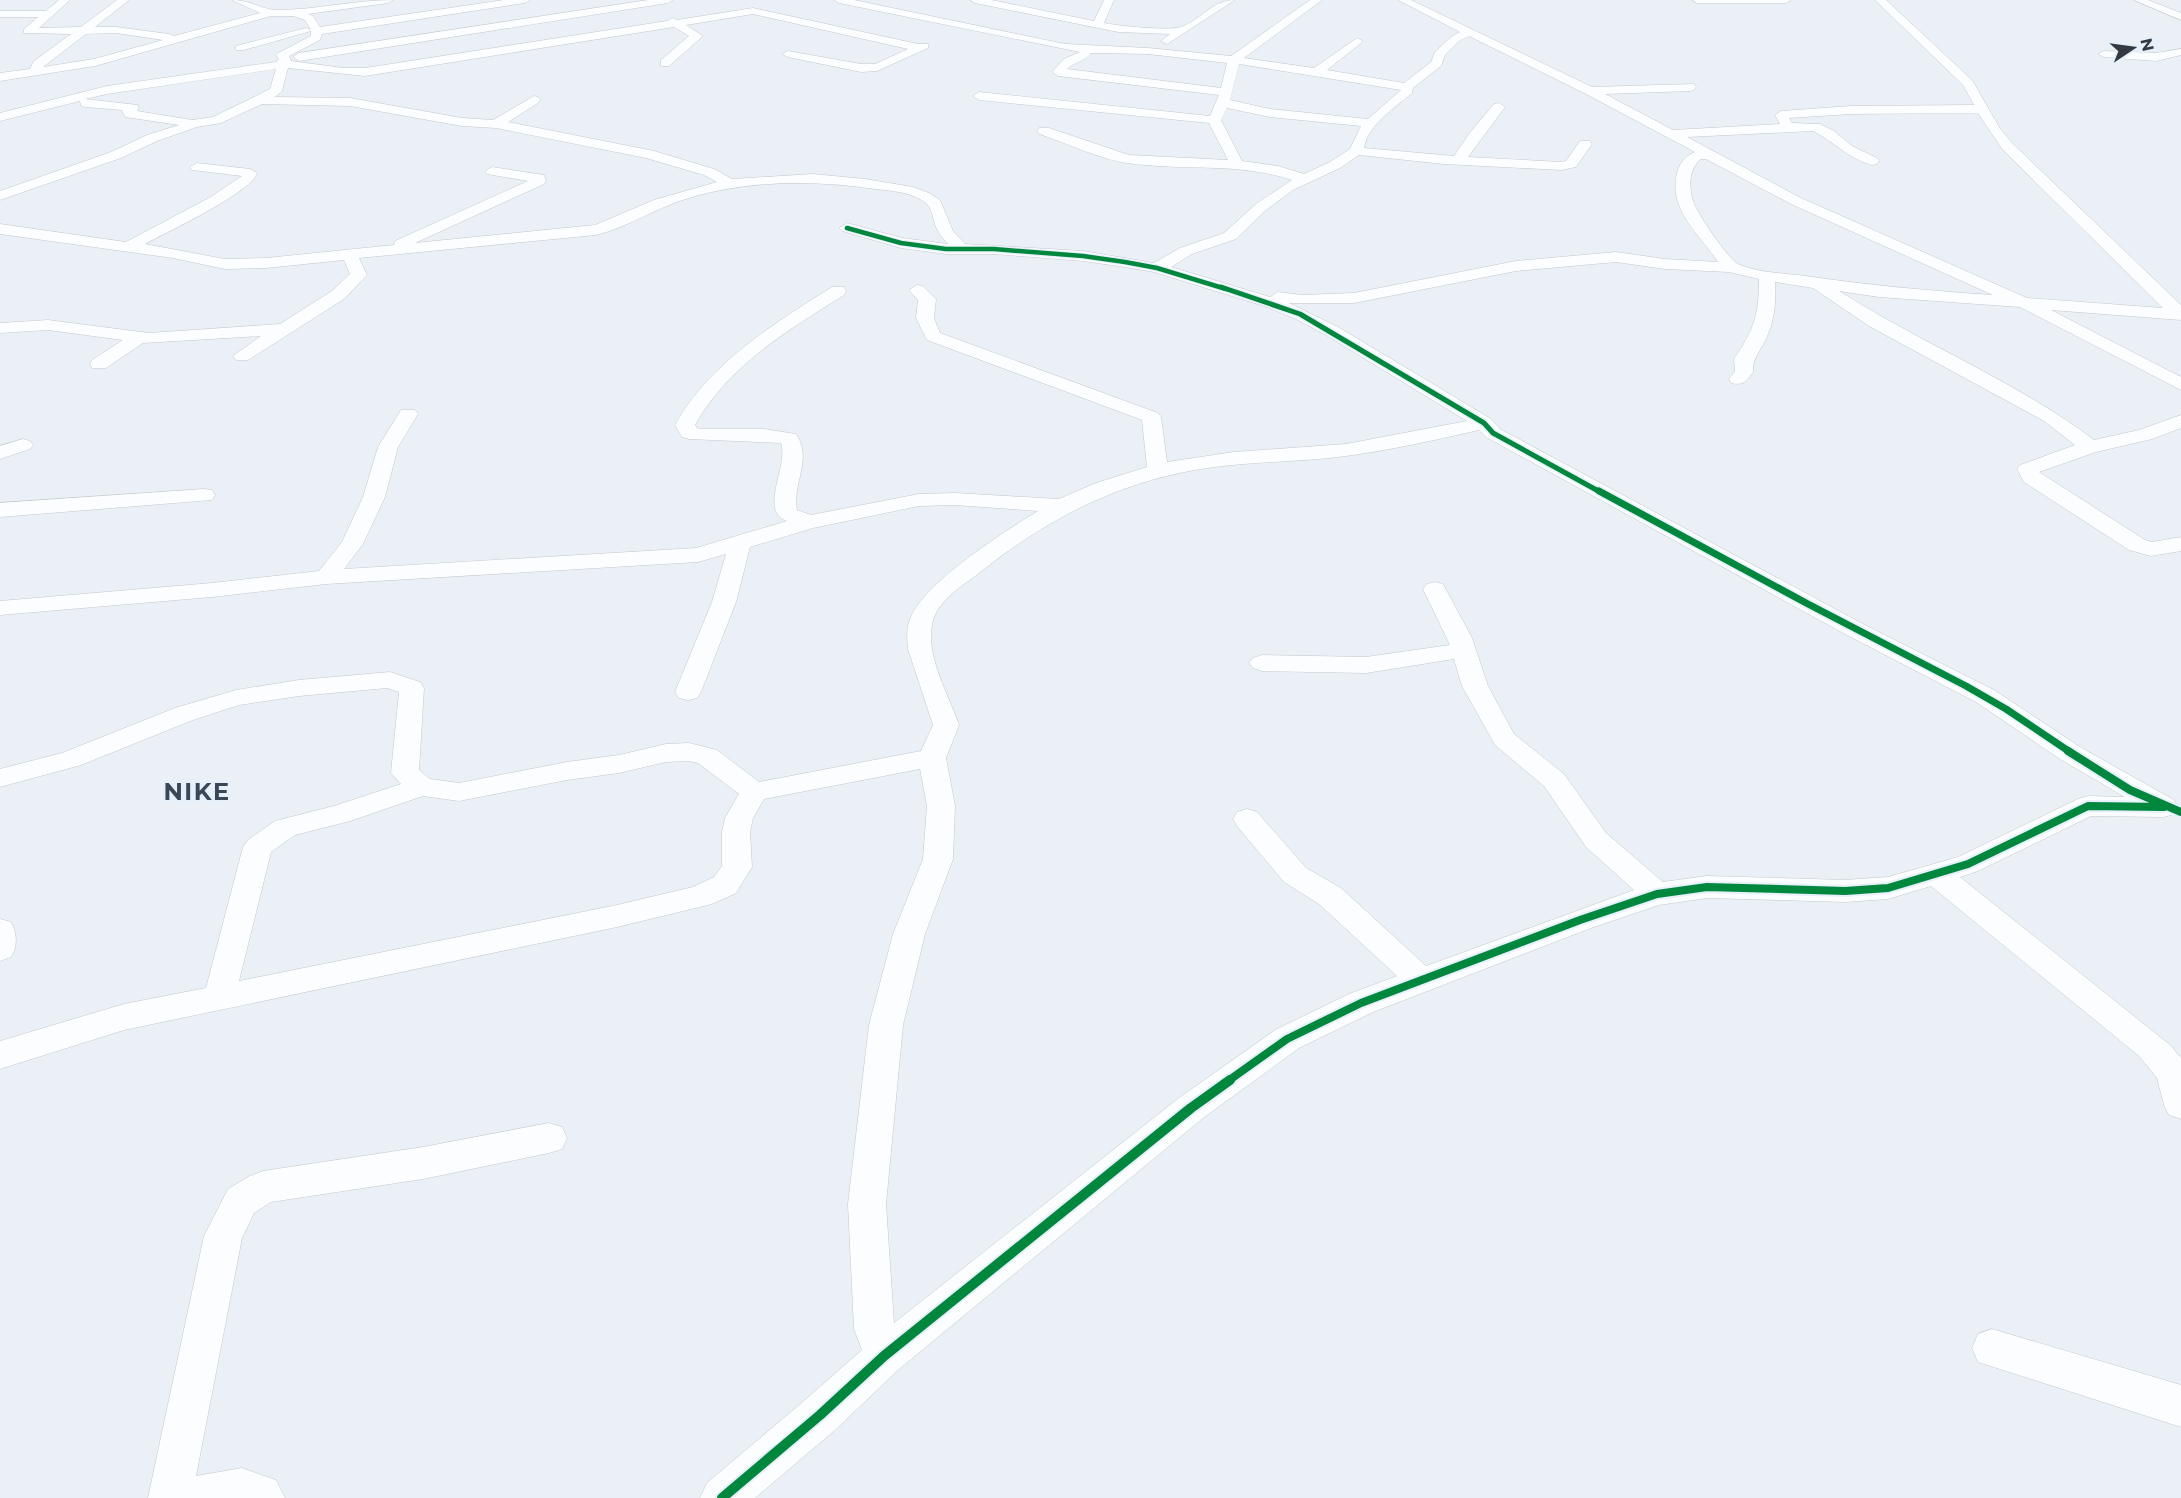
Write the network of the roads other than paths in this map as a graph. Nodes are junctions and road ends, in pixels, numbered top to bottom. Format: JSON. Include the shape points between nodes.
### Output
{"nodes":[{"id":1,"x":65,"y":0,"type":"edge"},
{"id":2,"x":124,"y":0,"type":"edge"},
{"id":3,"x":242,"y":0,"type":"edge"},
{"id":4,"x":388,"y":0,"type":"edge"},
{"id":5,"x":525,"y":0,"type":"edge"},
{"id":6,"x":621,"y":0,"type":"edge"},
{"id":7,"x":668,"y":0,"type":"edge"},
{"id":8,"x":839,"y":0,"type":"edge"},
{"id":9,"x":975,"y":0,"type":"edge"},
{"id":10,"x":1109,"y":0,"type":"edge"},
{"id":11,"x":1230,"y":0,"type":"edge"},
{"id":12,"x":1317,"y":0,"type":"edge"},
{"id":13,"x":1403,"y":0,"type":"edge"},
{"id":14,"x":1697,"y":0,"type":"edge"},
{"id":15,"x":1786,"y":0,"type":"edge"},
{"id":16,"x":1880,"y":0,"type":"edge"},
{"id":17,"x":2139,"y":0,"type":"edge"},
{"id":18,"x":2146,"y":0,"type":"edge"},
{"id":19,"x":2181,"y":3,"type":"edge"},
{"id":20,"x":634,"y":5,"type":"junction"},
{"id":21,"x":271,"y":13,"type":"junction"},
{"id":22,"x":0,"y":14,"type":"edge"},
{"id":23,"x":48,"y":14,"type":"junction"},
{"id":24,"x":294,"y":14,"type":"junction"},
{"id":25,"x":2181,"y":17,"type":"edge"},
{"id":26,"x":675,"y":22,"type":"junction"},
{"id":27,"x":1099,"y":23,"type":"junction"},
{"id":28,"x":36,"y":26,"type":"junction"},
{"id":29,"x":12,"y":27,"type":"dead end"},
{"id":30,"x":83,"y":29,"type":"junction"},
{"id":31,"x":979,"y":29,"type":"junction"},
{"id":32,"x":316,"y":30,"type":"junction"},
{"id":33,"x":1181,"y":31,"type":"junction"},
{"id":34,"x":1469,"y":32,"type":"junction"},
{"id":35,"x":179,"y":39,"type":"junction"},
{"id":36,"x":1357,"y":41,"type":"dead end"},
{"id":37,"x":240,"y":48,"type":"dead end"},
{"id":38,"x":919,"y":48,"type":"junction"},
{"id":39,"x":1087,"y":50,"type":"junction"},
{"id":40,"x":1144,"y":51,"type":"junction"},
{"id":41,"x":2181,"y":52,"type":"edge"},
{"id":42,"x":788,"y":54,"type":"dead end"},
{"id":43,"x":2104,"y":54,"type":"dead end"},
{"id":44,"x":465,"y":56,"type":"junction"},
{"id":45,"x":1234,"y":60,"type":"junction"},
{"id":46,"x":283,"y":62,"type":"junction"},
{"id":47,"x":665,"y":63,"type":"dead end"},
{"id":48,"x":475,"y":68,"type":"dead end"},
{"id":49,"x":63,"y":69,"type":"junction"},
{"id":50,"x":34,"y":72,"type":"junction"},
{"id":51,"x":1314,"y":73,"type":"junction"},
{"id":52,"x":0,"y":76,"type":"edge"},
{"id":53,"x":96,"y":83,"type":"junction"},
{"id":54,"x":1406,"y":87,"type":"junction"},
{"id":55,"x":1690,"y":87,"type":"dead end"},
{"id":56,"x":1590,"y":91,"type":"junction"},
{"id":57,"x":980,"y":96,"type":"dead end"},
{"id":58,"x":1224,"y":97,"type":"junction"},
{"id":59,"x":260,"y":100,"type":"junction"},
{"id":60,"x":534,"y":100,"type":"dead end"},
{"id":61,"x":55,"y":101,"type":"junction"},
{"id":62,"x":1499,"y":107,"type":"dead end"},
{"id":63,"x":1982,"y":109,"type":"junction"},
{"id":64,"x":0,"y":117,"type":"edge"},
{"id":65,"x":1214,"y":120,"type":"junction"},
{"id":66,"x":1371,"y":123,"type":"junction"},
{"id":67,"x":194,"y":124,"type":"junction"},
{"id":68,"x":496,"y":124,"type":"junction"},
{"id":69,"x":1788,"y":127,"type":"junction"},
{"id":70,"x":225,"y":129,"type":"dead end"},
{"id":71,"x":1044,"y":131,"type":"dead end"},
{"id":72,"x":1672,"y":134,"type":"junction"},
{"id":73,"x":1585,"y":144,"type":"dead end"},
{"id":74,"x":1356,"y":151,"type":"junction"},
{"id":75,"x":1708,"y":154,"type":"junction"},
{"id":76,"x":1127,"y":159,"type":"junction"},
{"id":77,"x":1459,"y":160,"type":"junction"},
{"id":78,"x":1872,"y":161,"type":"dead end"},
{"id":79,"x":1237,"y":165,"type":"junction"},
{"id":80,"x":197,"y":167,"type":"dead end"},
{"id":81,"x":492,"y":171,"type":"dead end"},
{"id":82,"x":1120,"y":173,"type":"dead end"},
{"id":83,"x":1305,"y":179,"type":"junction"},
{"id":84,"x":730,"y":184,"type":"junction"},
{"id":85,"x":0,"y":196,"type":"edge"},
{"id":86,"x":847,"y":228,"type":"dead end"},
{"id":87,"x":0,"y":229,"type":"edge"},
{"id":88,"x":31,"y":233,"type":"junction"},
{"id":89,"x":0,"y":247,"type":"edge"},
{"id":90,"x":128,"y":247,"type":"junction"},
{"id":91,"x":961,"y":250,"type":"junction"},
{"id":92,"x":382,"y":252,"type":"junction"},
{"id":93,"x":350,"y":256,"type":"junction"},
{"id":94,"x":1729,"y":267,"type":"junction"},
{"id":95,"x":1157,"y":268,"type":"junction"},
{"id":96,"x":1767,"y":276,"type":"junction"},
{"id":97,"x":1814,"y":282,"type":"junction"},
{"id":98,"x":917,"y":290,"type":"dead end"},
{"id":99,"x":838,"y":291,"type":"dead end"},
{"id":100,"x":1236,"y":293,"type":"junction"},
{"id":101,"x":1354,"y":298,"type":"junction"},
{"id":102,"x":2029,"y":304,"type":"junction"},
{"id":103,"x":2180,"y":314,"type":"edge"},
{"id":104,"x":19,"y":327,"type":"junction"},
{"id":105,"x":1324,"y":327,"type":"junction"},
{"id":106,"x":0,"y":328,"type":"edge"},
{"id":107,"x":287,"y":329,"type":"junction"},
{"id":108,"x":139,"y":337,"type":"junction"},
{"id":109,"x":0,"y":338,"type":"edge"},
{"id":110,"x":242,"y":356,"type":"dead end"},
{"id":111,"x":99,"y":364,"type":"dead end"},
{"id":112,"x":1738,"y":379,"type":"dead end"},
{"id":113,"x":2181,"y":384,"type":"edge"},
{"id":114,"x":408,"y":414,"type":"dead end"},
{"id":115,"x":2181,"y":421,"type":"edge"},
{"id":116,"x":1484,"y":423,"type":"junction"},
{"id":117,"x":23,"y":445,"type":"dead end"},
{"id":118,"x":2090,"y":447,"type":"junction"},
{"id":119,"x":0,"y":453,"type":"edge"},
{"id":120,"x":1158,"y":471,"type":"junction"},
{"id":121,"x":204,"y":495,"type":"dead end"},
{"id":122,"x":1060,"y":506,"type":"junction"},
{"id":123,"x":0,"y":510,"type":"edge"},
{"id":124,"x":809,"y":522,"type":"junction"},
{"id":125,"x":740,"y":543,"type":"junction"},
{"id":126,"x":2181,"y":544,"type":"edge"},
{"id":127,"x":326,"y":577,"type":"junction"},
{"id":128,"x":1435,"y":589,"type":"dead end"},
{"id":129,"x":0,"y":608,"type":"edge"},
{"id":130,"x":1464,"y":650,"type":"junction"},
{"id":131,"x":1262,"y":663,"type":"dead end"},
{"id":132,"x":688,"y":692,"type":"dead end"},
{"id":133,"x":932,"y":758,"type":"junction"},
{"id":134,"x":0,"y":778,"type":"edge"},
{"id":135,"x":422,"y":788,"type":"junction"},
{"id":136,"x":754,"y":792,"type":"junction"},
{"id":137,"x":2173,"y":809,"type":"edge"},
{"id":138,"x":1247,"y":819,"type":"dead end"},
{"id":139,"x":1936,"y":874,"type":"junction"},
{"id":140,"x":1657,"y":894,"type":"junction"},
{"id":141,"x":0,"y":930,"type":"edge"},
{"id":142,"x":0,"y":949,"type":"edge"},
{"id":143,"x":1422,"y":981,"type":"junction"},
{"id":144,"x":219,"y":998,"type":"junction"},
{"id":145,"x":0,"y":1055,"type":"edge"},
{"id":146,"x":2181,"y":1105,"type":"edge"},
{"id":147,"x":549,"y":1138,"type":"dead end"},
{"id":148,"x":1992,"y":1348,"type":"dead end"},
{"id":149,"x":884,"y":1356,"type":"junction"},
{"id":150,"x":2181,"y":1406,"type":"edge"},
{"id":151,"x":170,"y":1498,"type":"edge"},
{"id":152,"x":195,"y":1498,"type":"edge"},
{"id":153,"x":263,"y":1498,"type":"edge"},
{"id":154,"x":722,"y":1498,"type":"edge"}],
"edges":[{"from":1,"to":23,"type":"street"},
{"from":2,"to":30,"type":"street"},
{"from":3,"to":21,"type":"street"},
{"from":4,"to":24,"type":"street"},
{"from":5,"to":32,"type":"street"},
{"from":6,"to":20,"type":"street"},
{"from":7,"to":20,"type":"street"},
{"from":8,"to":31,"type":"street"},
{"from":9,"to":27,"type":"street"},
{"from":10,"to":27,"type":"street"},
{"from":11,"to":33,"type":"street"},
{"from":12,"to":45,"type":"street"},
{"from":13,"to":34,"type":"street"},
{"from":14,"to":15,"type":"street"},
{"from":16,"to":63,"type":"street","via":[[1968,83]]},
{"from":17,"to":25,"type":"street"},
{"from":18,"to":19,"type":"street"},
{"from":20,"to":26,"type":"street"},
{"from":20,"to":46,"type":"street"},
{"from":21,"to":24,"type":"street"},
{"from":21,"to":35,"type":"street"},
{"from":22,"to":23,"type":"street"},
{"from":23,"to":28,"type":"street"},
{"from":24,"to":32,"type":"street","via":[[309,18]]},
{"from":26,"to":38,"type":"street","via":[[759,11]]},
{"from":26,"to":44,"type":"street"},
{"from":26,"to":47,"type":"street","via":[[698,36]]},
{"from":27,"to":33,"type":"street","via":[[1128,30]]},
{"from":28,"to":29,"type":"street"},
{"from":28,"to":30,"type":"street","via":[[28,31]]},
{"from":30,"to":35,"type":"street"},
{"from":30,"to":50,"type":"street","via":[[38,64]]},
{"from":31,"to":38,"type":"street"},
{"from":31,"to":39,"type":"street"},
{"from":32,"to":37,"type":"street"},
{"from":32,"to":46,"type":"street","via":[[316,38],[282,55]]},
{"from":33,"to":40,"type":"street","via":[[1165,44]]},
{"from":34,"to":54,"type":"street","via":[[1455,39],[1439,54],[1437,63]]},
{"from":34,"to":56,"type":"street"},
{"from":35,"to":49,"type":"street"},
{"from":36,"to":51,"type":"street"},
{"from":38,"to":42,"type":"street","via":[[878,67],[867,68]]},
{"from":39,"to":40,"type":"street"},
{"from":39,"to":58,"type":"street","via":[[1058,72]]},
{"from":40,"to":45,"type":"street"},
{"from":41,"to":43,"type":"street","via":[[2156,57]]},
{"from":44,"to":46,"type":"street","via":[[351,73]]},
{"from":44,"to":48,"type":"street"},
{"from":45,"to":51,"type":"street"},
{"from":45,"to":58,"type":"street"},
{"from":46,"to":53,"type":"street","via":[[215,76]]},
{"from":46,"to":59,"type":"street","via":[[276,91]]},
{"from":49,"to":50,"type":"street"},
{"from":49,"to":53,"type":"street"},
{"from":50,"to":52,"type":"street"},
{"from":51,"to":54,"type":"street"},
{"from":53,"to":61,"type":"street"},
{"from":54,"to":66,"type":"street","via":[[1408,90]]},
{"from":55,"to":56,"type":"street"},
{"from":56,"to":72,"type":"street"},
{"from":57,"to":65,"type":"street"},
{"from":58,"to":65,"type":"street"},
{"from":58,"to":66,"type":"street","via":[[1235,107]]},
{"from":59,"to":67,"type":"street","via":[[216,120]]},
{"from":59,"to":68,"type":"street","via":[[350,102],[462,122]]},
{"from":60,"to":68,"type":"street"},
{"from":61,"to":64,"type":"street"},
{"from":61,"to":67,"type":"street","via":[[129,107],[133,108],[128,111],[130,114]]},
{"from":62,"to":77,"type":"street"},
{"from":63,"to":69,"type":"street","via":[[1781,115]]},
{"from":63,"to":103,"type":"street","via":[[2007,146]]},
{"from":65,"to":79,"type":"street"},
{"from":66,"to":74,"type":"street","via":[[1356,144]]},
{"from":67,"to":70,"type":"street"},
{"from":67,"to":85,"type":"street"},
{"from":68,"to":84,"type":"street","via":[[649,154],[709,172]]},
{"from":69,"to":72,"type":"street"},
{"from":69,"to":78,"type":"street","via":[[1815,127]]},
{"from":71,"to":76,"type":"street"},
{"from":72,"to":75,"type":"street"},
{"from":73,"to":77,"type":"street","via":[[1567,166]]},
{"from":74,"to":77,"type":"street"},
{"from":74,"to":83,"type":"street"},
{"from":75,"to":94,"type":"street","via":[[1695,157],[1687,165],[1682,185],[1692,217],[1721,251]]},
{"from":75,"to":102,"type":"street","via":[[1806,206]]},
{"from":76,"to":79,"type":"street"},
{"from":76,"to":82,"type":"street","via":[[1116,165]]},
{"from":79,"to":83,"type":"street","via":[[1278,170]]},
{"from":80,"to":90,"type":"street","via":[[250,173],[248,179],[214,201]]},
{"from":81,"to":92,"type":"street","via":[[540,178],[533,185]]},
{"from":83,"to":95,"type":"street","via":[[1272,198],[1230,236],[1185,251]]},
{"from":84,"to":91,"type":"street","via":[[806,178],[912,193],[931,200],[940,212],[943,228]]},
{"from":84,"to":92,"type":"street","via":[[657,204],[596,231]]},
{"from":86,"to":91,"type":"street","via":[[901,243]]},
{"from":87,"to":88,"type":"street"},
{"from":88,"to":89,"type":"street"},
{"from":88,"to":90,"type":"street"},
{"from":90,"to":93,"type":"street","via":[[225,264]]},
{"from":91,"to":95,"type":"street","via":[[1083,256]]},
{"from":92,"to":93,"type":"street"},
{"from":93,"to":107,"type":"street","via":[[359,275],[338,295]]},
{"from":94,"to":96,"type":"street"},
{"from":94,"to":101,"type":"street","via":[[1604,257],[1487,271]]},
{"from":95,"to":100,"type":"street"},
{"from":96,"to":97,"type":"street"},
{"from":96,"to":112,"type":"street","via":[[1768,299],[1762,326],[1743,359],[1744,372]]},
{"from":97,"to":102,"type":"street","via":[[1879,292]]},
{"from":97,"to":118,"type":"street","via":[[1875,322],[2051,417]]},
{"from":98,"to":120,"type":"street","via":[[927,299],[925,318],[933,336],[1151,417]]},
{"from":99,"to":124,"type":"street","via":[[741,358],[708,390],[685,425],[689,433],[700,435],[789,438],[793,446],[792,471],[784,498],[787,514]]},
{"from":100,"to":101,"type":"street","via":[[1302,300]]},
{"from":100,"to":105,"type":"street","via":[[1282,307]]},
{"from":101,"to":105,"type":"street"},
{"from":102,"to":103,"type":"street"},
{"from":102,"to":113,"type":"street"},
{"from":104,"to":106,"type":"street"},
{"from":104,"to":108,"type":"street","via":[[48,325]]},
{"from":104,"to":109,"type":"street"},
{"from":105,"to":116,"type":"street"},
{"from":107,"to":108,"type":"street"},
{"from":107,"to":110,"type":"street"},
{"from":108,"to":111,"type":"street"},
{"from":114,"to":127,"type":"street","via":[[388,447],[374,497],[352,544]]},
{"from":115,"to":118,"type":"street","via":[[2145,435]]},
{"from":116,"to":120,"type":"street","via":[[1348,449],[1197,463]]},
{"from":116,"to":137,"type":"street","via":[[1493,433],[1616,501],[1985,696],[2100,771]]},
{"from":117,"to":119,"type":"street"},
{"from":118,"to":126,"type":"street","via":[[2027,469],[2031,478],[2137,545],[2151,549]]},
{"from":120,"to":122,"type":"street","via":[[1090,492]]},
{"from":121,"to":123,"type":"street"},
{"from":122,"to":124,"type":"street","via":[[919,500]]},
{"from":122,"to":133,"type":"street","via":[[994,549],[940,592],[927,609],[920,625],[922,654],[946,725]]},
{"from":124,"to":125,"type":"street"},
{"from":125,"to":127,"type":"street","via":[[687,555]]},
{"from":125,"to":132,"type":"street","via":[[724,602]]},
{"from":127,"to":129,"type":"street"},
{"from":128,"to":130,"type":"street"},
{"from":130,"to":131,"type":"street","via":[[1366,665]]},
{"from":130,"to":140,"type":"street","via":[[1475,686],[1504,739],[1554,780],[1596,840]]},
{"from":133,"to":136,"type":"street"},
{"from":133,"to":149,"type":"street","via":[[940,806],[938,859],[909,934],[886,1025],[867,1204],[874,1329]]},
{"from":134,"to":135,"type":"street","via":[[71,759],[184,714],[236,698],[390,680],[411,688],[405,773]]},
{"from":135,"to":136,"type":"street","via":[[459,792],[666,753],[690,752],[707,756]]},
{"from":135,"to":144,"type":"street","via":[[285,828],[258,846]]},
{"from":136,"to":144,"type":"street","via":[[737,825],[738,867],[725,885],[701,896]]},
{"from":137,"to":139,"type":"street","via":[[2088,806],[1968,864]]},
{"from":138,"to":143,"type":"street","via":[[1294,875],[1330,896]]},
{"from":139,"to":140,"type":"street","via":[[1888,888],[1845,891],[1707,887]]},
{"from":139,"to":146,"type":"street","via":[[2151,1047],[2168,1064],[2178,1082]]},
{"from":140,"to":143,"type":"street"},
{"from":141,"to":142,"type":"street"},
{"from":143,"to":149,"type":"street","via":[[1360,1003],[1287,1039],[1191,1108]]},
{"from":144,"to":145,"type":"street","via":[[124,1017]]},
{"from":147,"to":151,"type":"street","via":[[263,1187],[241,1202],[223,1236]]},
{"from":148,"to":150,"type":"street"},
{"from":149,"to":154,"type":"street"},
{"from":152,"to":153,"type":"street","via":[[242,1490]]}]}
